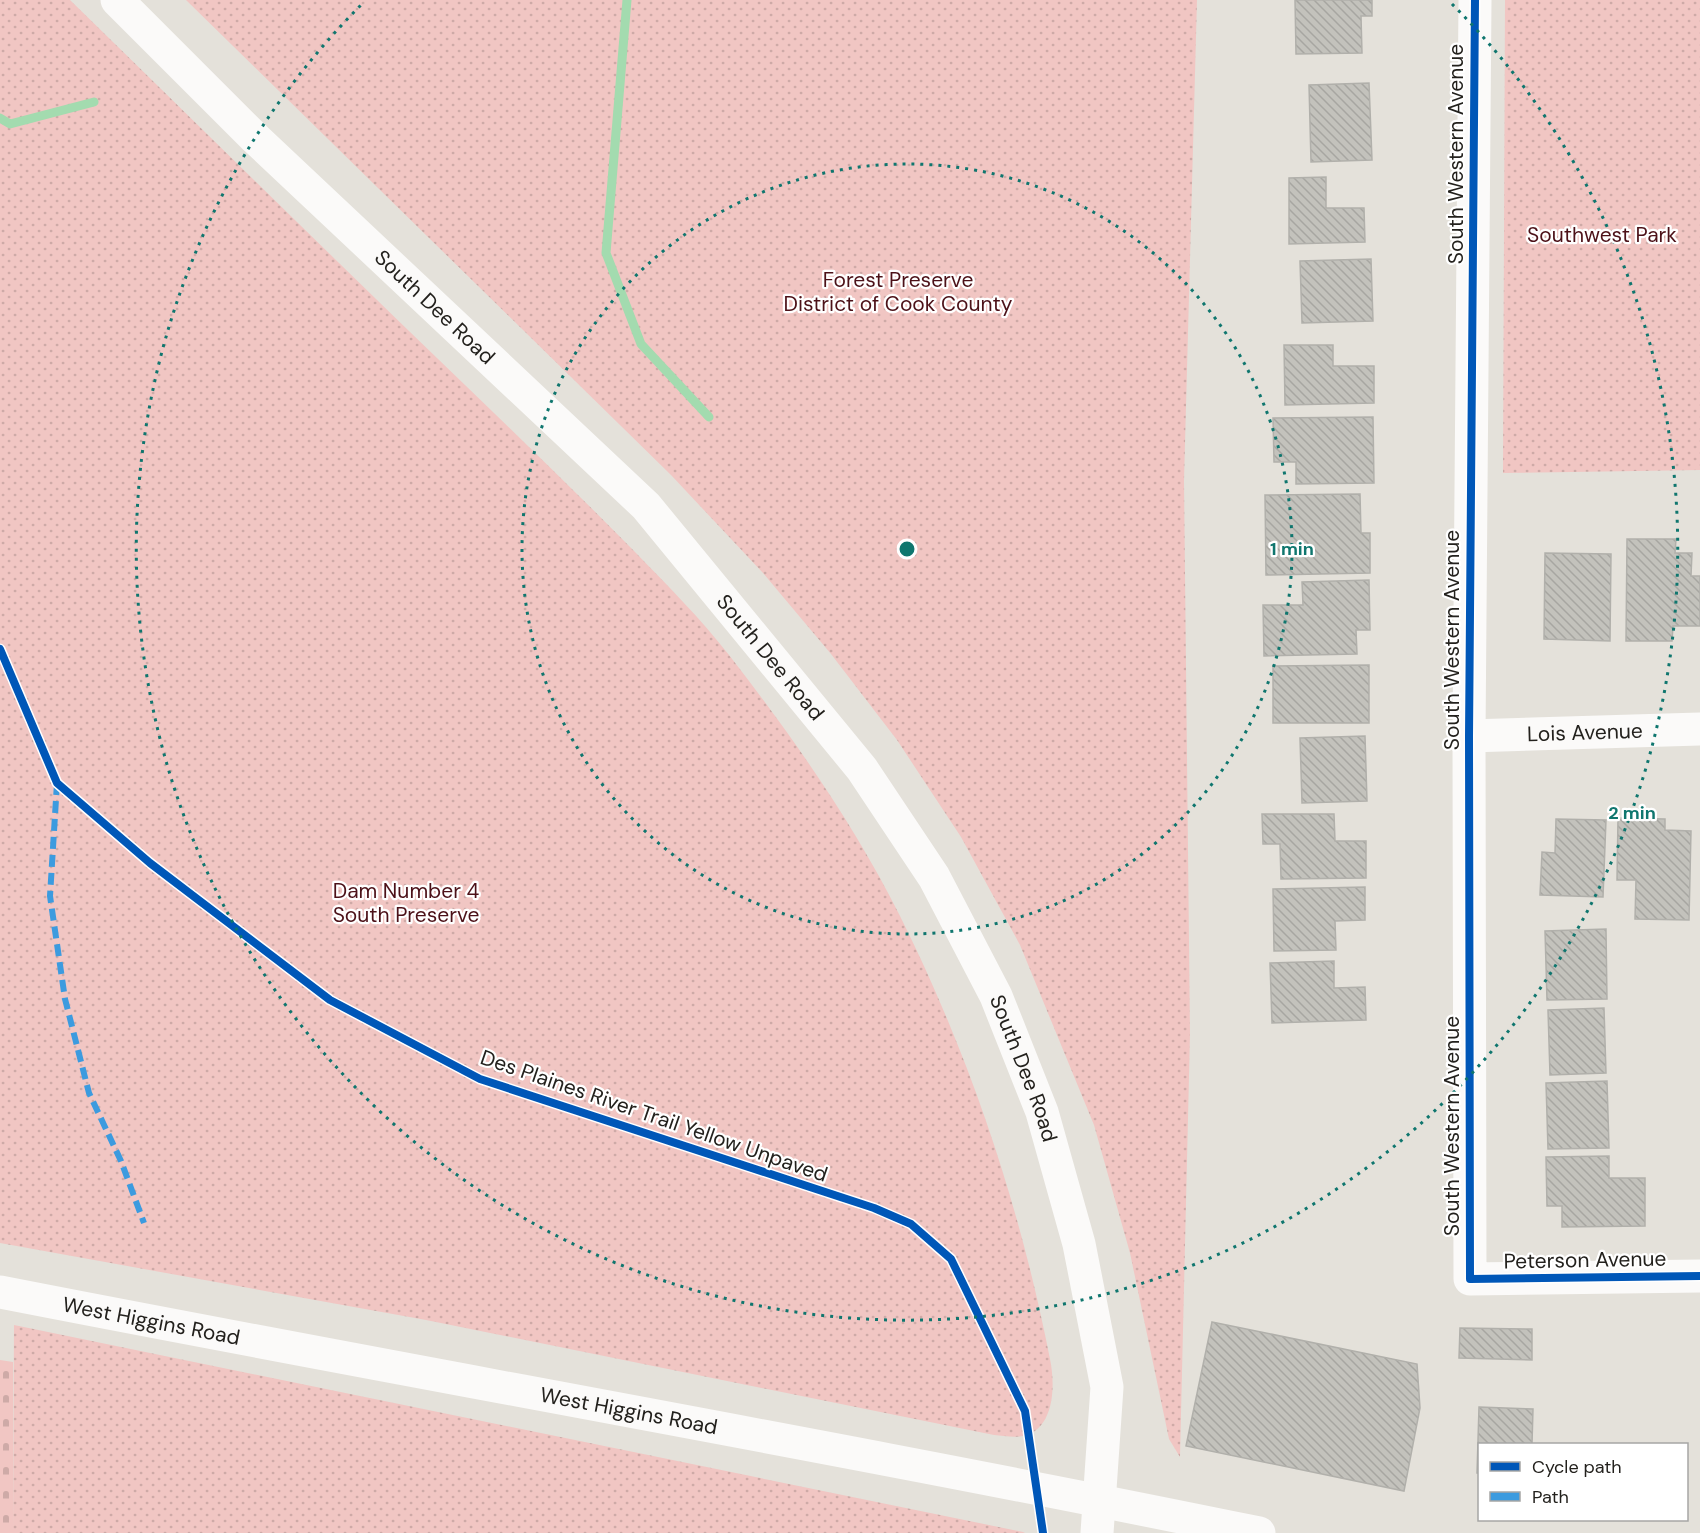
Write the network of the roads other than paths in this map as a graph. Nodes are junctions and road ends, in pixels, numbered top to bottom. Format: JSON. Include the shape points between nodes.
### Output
{"nodes":[{"id":1,"x":117,"y":0,"type":"edge"},
{"id":2,"x":1475,"y":0,"type":"edge"},
{"id":3,"x":1700,"y":729,"type":"edge"},
{"id":4,"x":1469,"y":736,"type":"junction"},
{"id":5,"x":1700,"y":1276,"type":"edge"},
{"id":6,"x":1470,"y":1279,"type":"joint"},
{"id":7,"x":0,"y":1292,"type":"edge"},
{"id":8,"x":1101,"y":1500,"type":"junction"},
{"id":9,"x":1098,"y":1533,"type":"edge"},
{"id":10,"x":1114,"y":1533,"type":"edge"},
{"id":11,"x":1259,"y":1533,"type":"edge"}],
"edges":[{"from":1,"to":8,"type":"main road","name":"South Dee Road","via":[[255,138],[646,506],[862,770],[934,877],[996,996],[1042,1112],[1079,1244],[1107,1388]]},
{"from":2,"to":4,"type":"main road","name":"South Western Avenue"},
{"from":3,"to":4,"type":"main road","name":"Lois Avenue"},
{"from":4,"to":6,"type":"main road","name":"South Western Avenue"},
{"from":5,"to":6,"type":"main road","name":"Peterson Avenue"},
{"from":7,"to":8,"type":"main road","name":"West Higgins Road","via":[[385,1368]]},
{"from":8,"to":9,"type":"main road","name":"South Dee Road"},
{"from":8,"to":10,"type":"main road"},
{"from":8,"to":11,"type":"main road","name":"West Higgins Road"}]}
